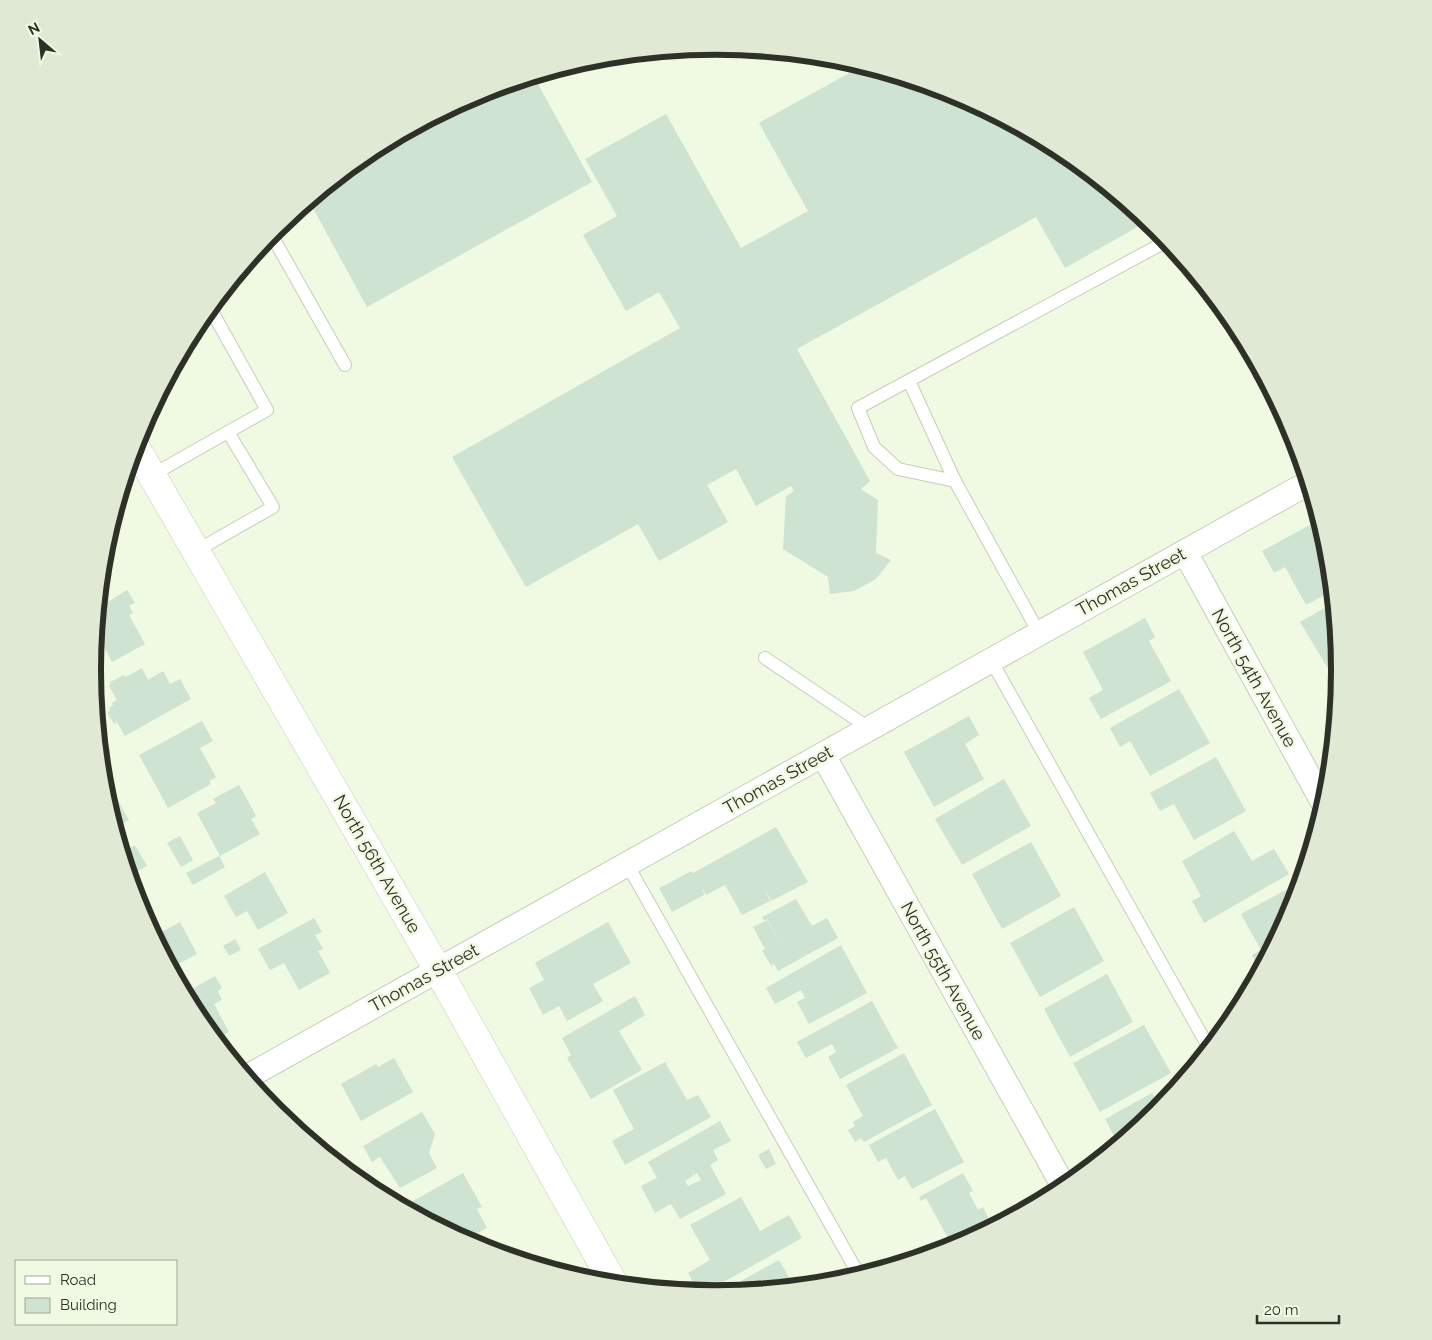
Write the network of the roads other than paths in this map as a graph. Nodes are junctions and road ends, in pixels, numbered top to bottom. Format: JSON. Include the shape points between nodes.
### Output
{"nodes":[{"id":1,"x":275,"y":241,"type":"edge"},
{"id":2,"x":1160,"y":245,"type":"edge"},
{"id":3,"x":214,"y":315,"type":"edge"},
{"id":4,"x":345,"y":365,"type":"dead end"},
{"id":5,"x":909,"y":381,"type":"junction"},
{"id":6,"x":228,"y":432,"type":"junction"},
{"id":7,"x":140,"y":455,"type":"edge"},
{"id":8,"x":152,"y":475,"type":"junction"},
{"id":9,"x":955,"y":482,"type":"junction"},
{"id":10,"x":1302,"y":486,"type":"edge"},
{"id":11,"x":196,"y":551,"type":"junction"},
{"id":12,"x":1184,"y":552,"type":"junction"},
{"id":13,"x":1040,"y":633,"type":"junction"},
{"id":14,"x":765,"y":658,"type":"dead end"},
{"id":15,"x":991,"y":660,"type":"junction"},
{"id":16,"x":870,"y":728,"type":"junction"},
{"id":17,"x":823,"y":755,"type":"junction"},
{"id":18,"x":1318,"y":794,"type":"edge"},
{"id":19,"x":627,"y":864,"type":"junction"},
{"id":20,"x":438,"y":970,"type":"junction"},
{"id":21,"x":1206,"y":1042,"type":"edge"},
{"id":22,"x":253,"y":1074,"type":"edge"},
{"id":23,"x":1060,"y":1180,"type":"edge"},
{"id":24,"x":854,"y":1269,"type":"edge"},
{"id":25,"x":609,"y":1275,"type":"edge"}],
"edges":[{"from":1,"to":4,"type":"lane"},
{"from":2,"to":5,"type":"lane"},
{"from":3,"to":6,"type":"lane","via":[[268,410]]},
{"from":5,"to":9,"type":"lane"},
{"from":5,"to":9,"type":"lane","via":[[858,408],[874,447],[898,468]]},
{"from":6,"to":8,"type":"lane"},
{"from":6,"to":11,"type":"lane","via":[[273,507]]},
{"from":7,"to":8,"type":"street","name":"North 56th Avenue"},
{"from":8,"to":11,"type":"street","name":"North 56th Avenue"},
{"from":9,"to":13,"type":"lane"},
{"from":10,"to":12,"type":"street","name":"Thomas Street"},
{"from":11,"to":20,"type":"street","name":"North 56th Avenue"},
{"from":12,"to":13,"type":"street","name":"Thomas Street"},
{"from":12,"to":18,"type":"street","name":"North 54th Avenue"},
{"from":13,"to":15,"type":"street","name":"Thomas Street"},
{"from":14,"to":16,"type":"lane"},
{"from":15,"to":16,"type":"street","name":"Thomas Street"},
{"from":15,"to":21,"type":"lane"},
{"from":16,"to":17,"type":"street","name":"Thomas Street"},
{"from":17,"to":19,"type":"street","name":"Thomas Street"},
{"from":17,"to":23,"type":"street","name":"North 55th Avenue"},
{"from":19,"to":20,"type":"street","name":"Thomas Street"},
{"from":19,"to":24,"type":"lane"},
{"from":20,"to":22,"type":"street","name":"Thomas Street"},
{"from":20,"to":25,"type":"street","name":"North 56th Avenue"}]}
